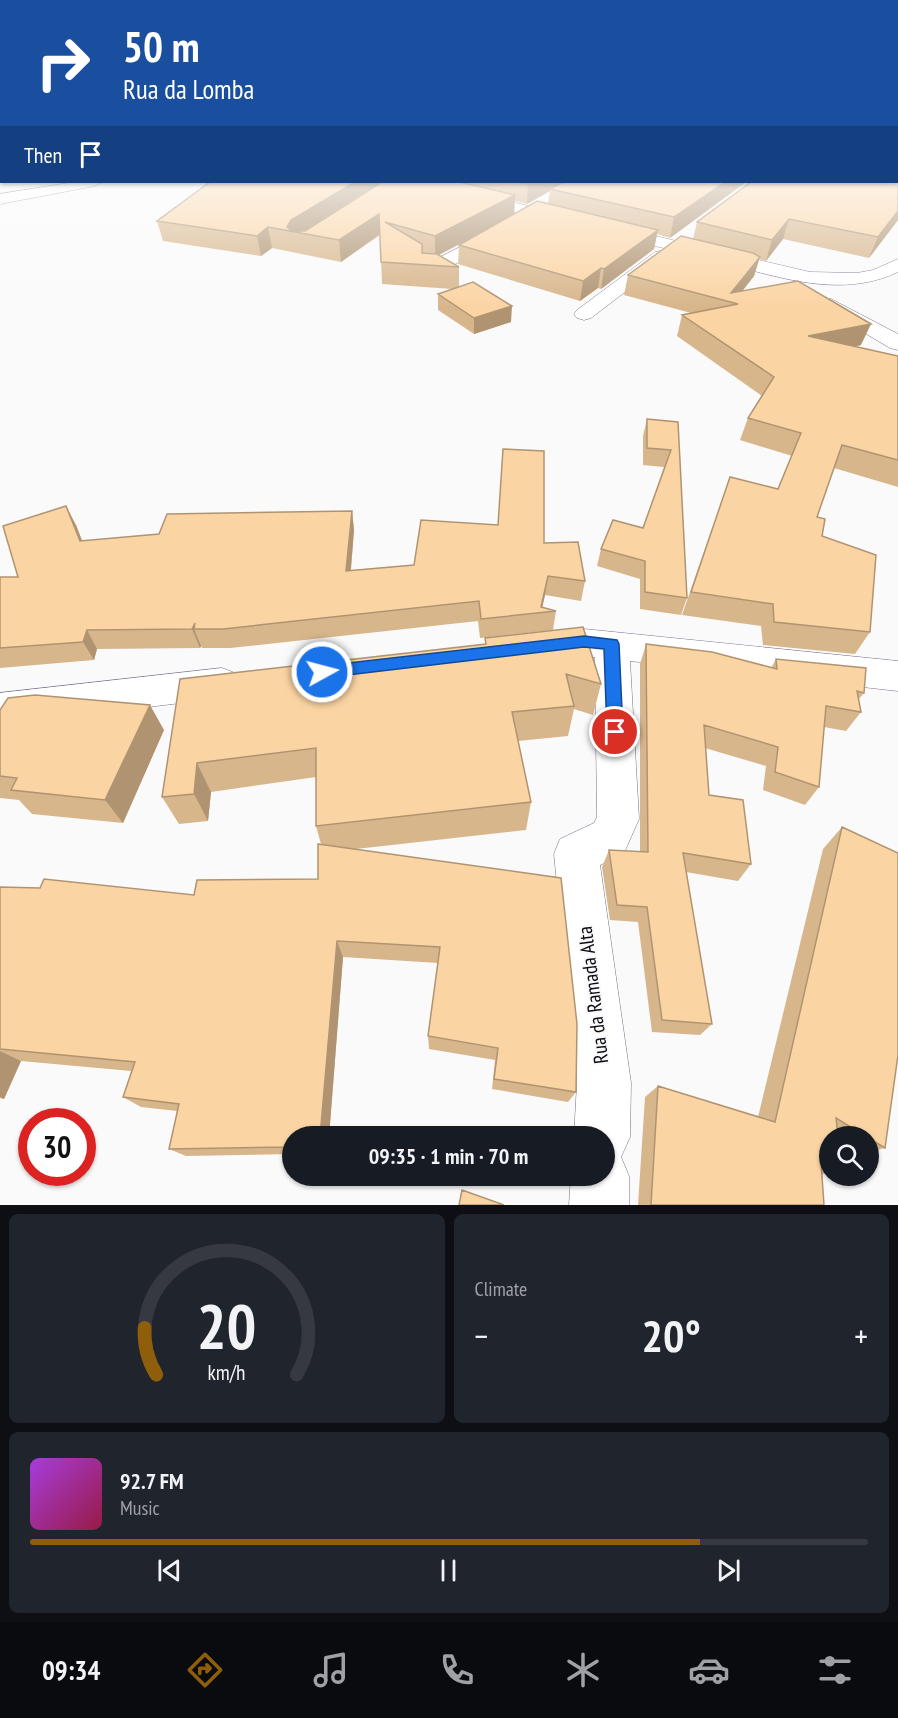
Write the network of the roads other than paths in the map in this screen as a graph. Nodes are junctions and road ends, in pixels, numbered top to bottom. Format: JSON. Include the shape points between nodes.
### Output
{"nodes":[{"id":1,"x":29,"y":195,"type":"edge"},
{"id":2,"x":465,"y":195,"type":"edge"},
{"id":3,"x":553,"y":196,"type":"edge"},
{"id":4,"x":0,"y":199,"type":"edge"},
{"id":5,"x":531,"y":211,"type":"junction"},
{"id":6,"x":692,"y":233,"type":"dead end"},
{"id":7,"x":676,"y":245,"type":"junction"},
{"id":8,"x":898,"y":265,"type":"edge"},
{"id":9,"x":432,"y":269,"type":"edge"},
{"id":10,"x":782,"y":273,"type":"junction"},
{"id":11,"x":832,"y":279,"type":"junction"},
{"id":12,"x":825,"y":301,"type":"junction"},
{"id":13,"x":584,"y":314,"type":"dead end"},
{"id":14,"x":898,"y":343,"type":"edge"},
{"id":15,"x":612,"y":644,"type":"junction"},
{"id":16,"x":512,"y":650,"type":"edge"},
{"id":17,"x":898,"y":676,"type":"edge"},
{"id":18,"x":251,"y":680,"type":"edge"},
{"id":19,"x":0,"y":709,"type":"edge"},
{"id":20,"x":602,"y":1126,"type":"edge"},
{"id":21,"x":600,"y":1186,"type":"edge"},
{"id":22,"x":599,"y":1205,"type":"edge"}],
"edges":[{"from":1,"to":4,"type":"street"},
{"from":2,"to":5,"type":"street"},
{"from":3,"to":5,"type":"street"},
{"from":5,"to":7,"type":"street"},
{"from":5,"to":9,"type":"street","via":[[525,218]]},
{"from":6,"to":7,"type":"street"},
{"from":7,"to":10,"type":"street"},
{"from":7,"to":13,"type":"street"},
{"from":8,"to":11,"type":"street","via":[[876,275]]},
{"from":10,"to":11,"type":"street"},
{"from":10,"to":12,"type":"street"},
{"from":11,"to":12,"type":"street"},
{"from":12,"to":14,"type":"street"},
{"from":15,"to":16,"type":"street","via":[[584,642]]},
{"from":15,"to":17,"type":"street"},
{"from":15,"to":20,"type":"street","name":"Rua da Ramada Alta","via":[[618,819],[609,838],[576,854],[604,1083]]},
{"from":18,"to":19,"type":"street"},
{"from":21,"to":22,"type":"street"}]}
